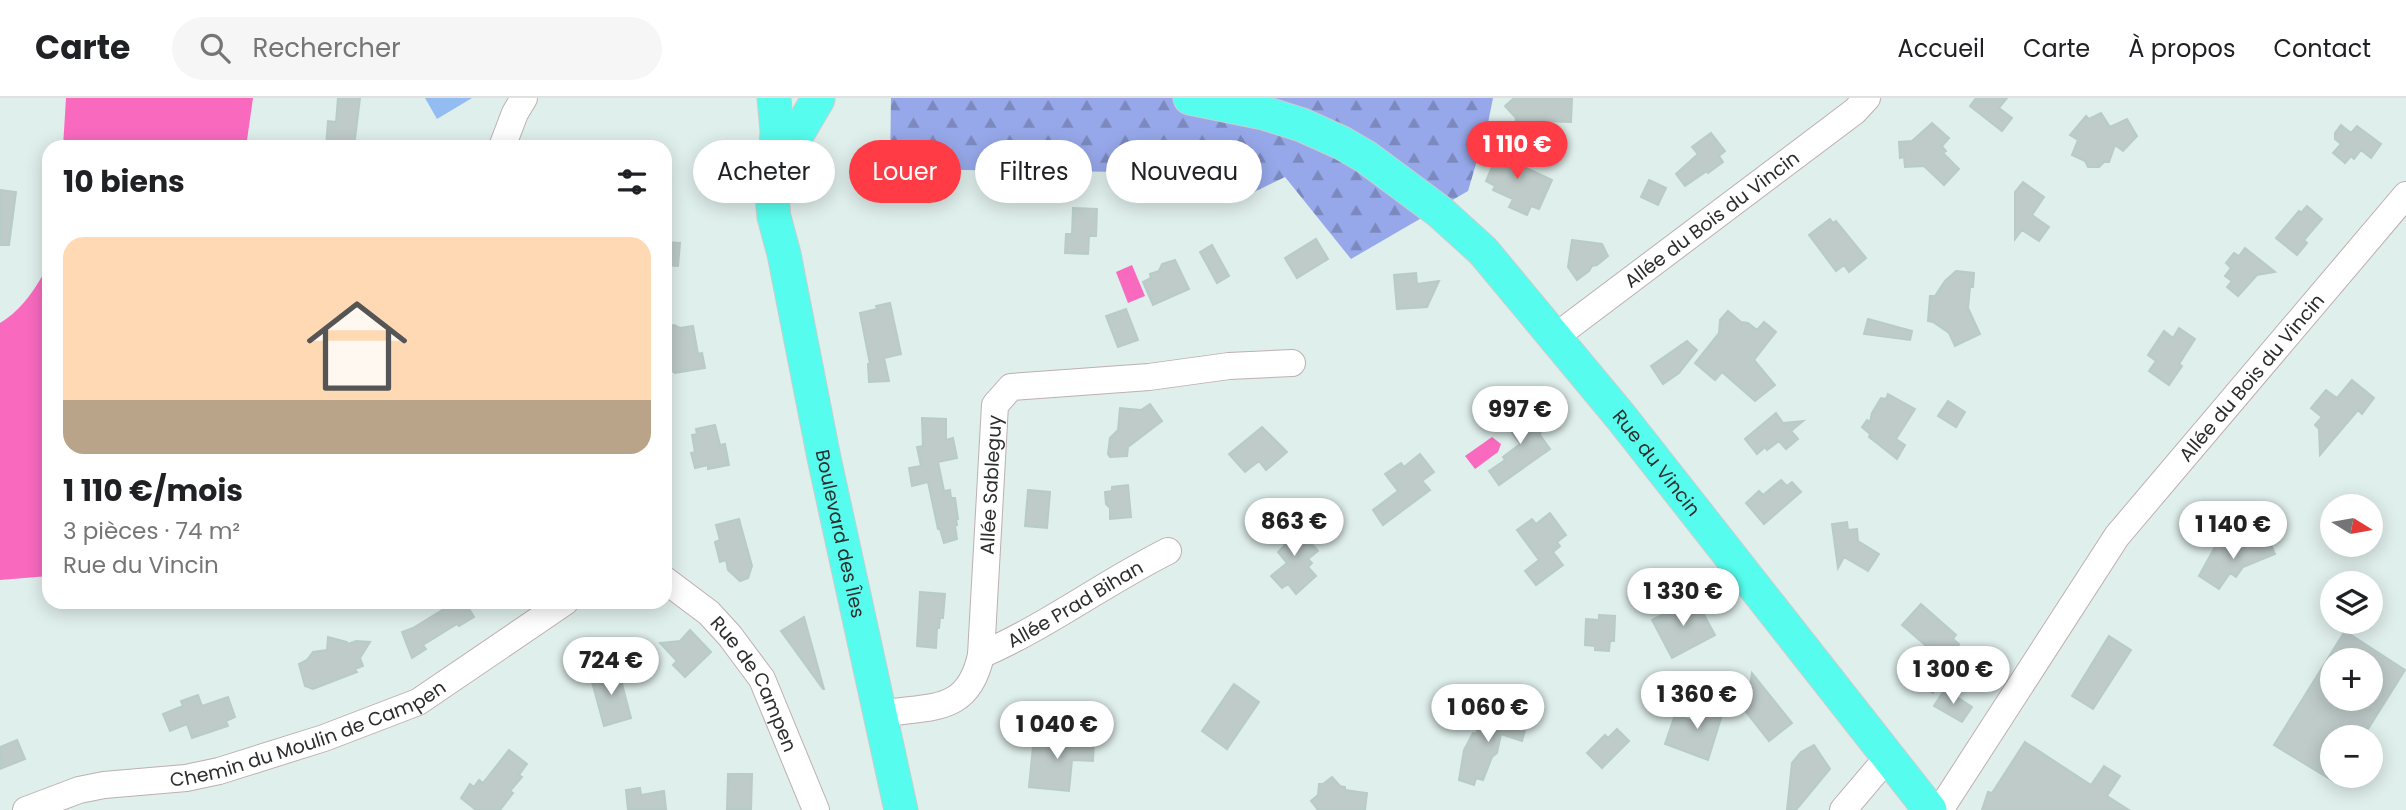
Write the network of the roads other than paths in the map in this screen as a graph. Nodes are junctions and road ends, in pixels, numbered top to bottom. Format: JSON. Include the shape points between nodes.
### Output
{"nodes":[{"id":1,"x":524,"y":98,"type":"edge"},
{"id":2,"x":774,"y":98,"type":"edge"},
{"id":3,"x":798,"y":98,"type":"edge"},
{"id":4,"x":819,"y":98,"type":"edge"},
{"id":5,"x":1191,"y":98,"type":"edge"},
{"id":6,"x":1867,"y":98,"type":"edge"},
{"id":7,"x":505,"y":140,"type":"edge"},
{"id":8,"x":2406,"y":195,"type":"edge"},
{"id":9,"x":784,"y":254,"type":"junction"},
{"id":10,"x":1555,"y":337,"type":"junction"},
{"id":11,"x":1292,"y":363,"type":"dead end"},
{"id":12,"x":1168,"y":551,"type":"dead end"},
{"id":13,"x":672,"y":585,"type":"edge"},
{"id":14,"x":555,"y":609,"type":"edge"},
{"id":15,"x":981,"y":655,"type":"junction"},
{"id":16,"x":881,"y":714,"type":"junction"},
{"id":17,"x":1888,"y":757,"type":"junction"},
{"id":18,"x":26,"y":810,"type":"edge"},
{"id":19,"x":816,"y":810,"type":"edge"},
{"id":20,"x":901,"y":810,"type":"edge"},
{"id":21,"x":1843,"y":810,"type":"edge"},
{"id":22,"x":1930,"y":810,"type":"edge"},
{"id":23,"x":1940,"y":810,"type":"edge"}],
"edges":[{"from":1,"to":7,"type":"street"},
{"from":2,"to":9,"type":"main road","name":"Boulevard des Îles","via":[[777,141],[772,197]]},
{"from":3,"to":4,"type":"main road"},
{"from":4,"to":9,"type":"main road","name":"Boulevard des Îles","via":[[794,145]]},
{"from":5,"to":10,"type":"main road","name":"Rue du Vincin","via":[[1302,125],[1366,157],[1483,251]]},
{"from":6,"to":10,"type":"street","name":"Allée du Bois du Vincin"},
{"from":8,"to":23,"type":"street","name":"Allée du Bois du Vincin","via":[[2117,536]]},
{"from":9,"to":16,"type":"main road","name":"Boulevard des Îles"},
{"from":10,"to":17,"type":"main road","name":"Rue du Vincin"},
{"from":11,"to":15,"type":"street","name":"Allée Sableguy","via":[[1011,387],[995,405]]},
{"from":12,"to":15,"type":"street","name":"Allée Prad Bihan"},
{"from":13,"to":19,"type":"street","name":"Rue de Campen","via":[[709,613],[762,679]]},
{"from":14,"to":18,"type":"street","name":"Chemin du Moulin de Campen","via":[[418,702],[324,738],[219,771],[79,790]]},
{"from":15,"to":16,"type":"street","name":"Allée Sableguy","via":[[977,675],[948,705]]},
{"from":16,"to":20,"type":"main road","name":"Boulevard des Îles"},
{"from":17,"to":21,"type":"street"},
{"from":17,"to":22,"type":"main road","name":"Rue du Vincin"}]}
